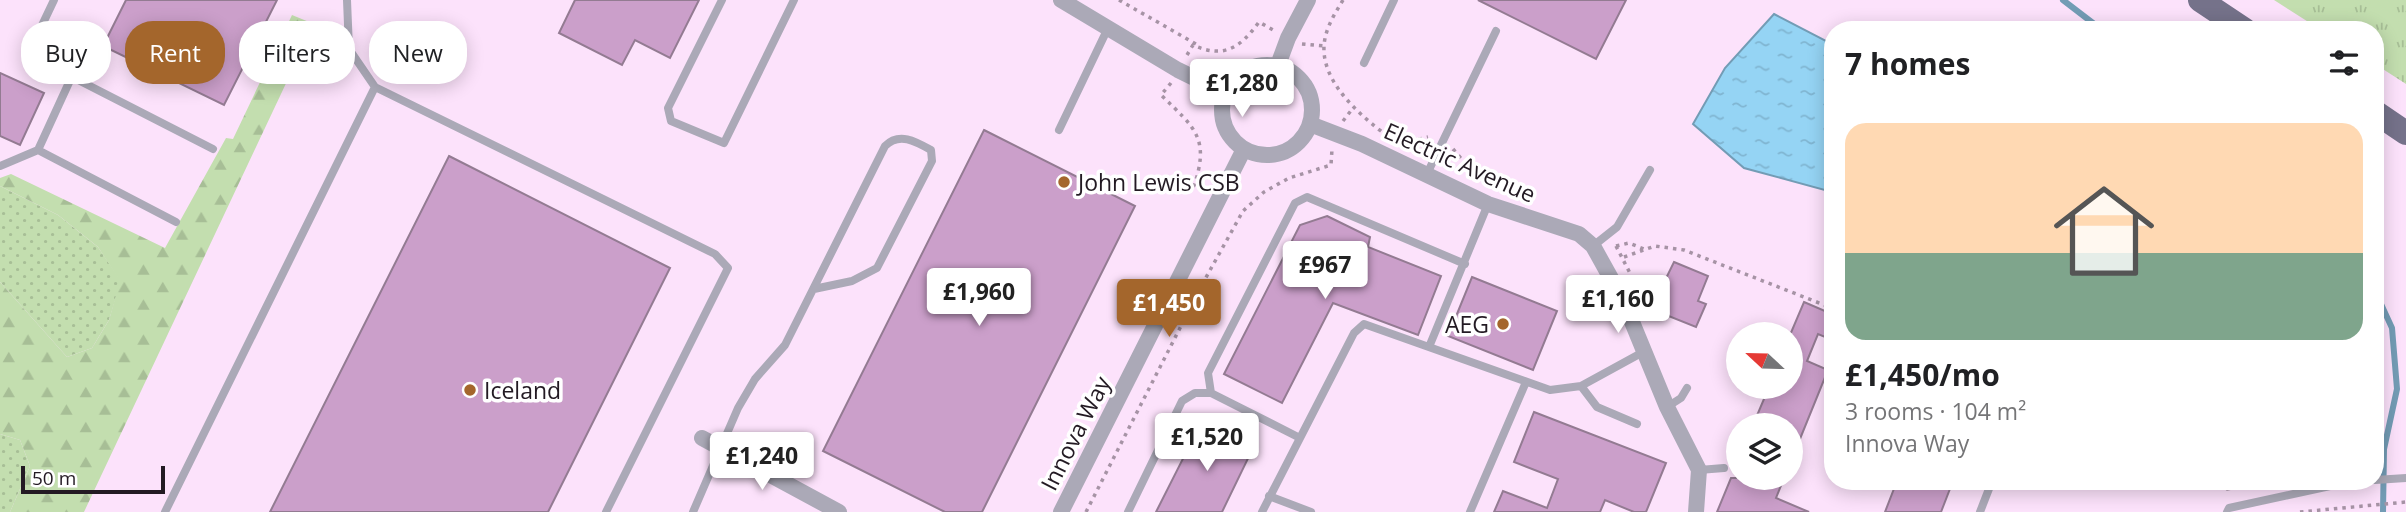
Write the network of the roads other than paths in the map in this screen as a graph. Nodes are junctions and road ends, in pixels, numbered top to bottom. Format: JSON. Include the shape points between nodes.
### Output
{"nodes":[{"id":1,"x":54,"y":0,"type":"edge"},
{"id":2,"x":347,"y":0,"type":"edge"},
{"id":3,"x":722,"y":0,"type":"edge"},
{"id":4,"x":794,"y":0,"type":"edge"},
{"id":5,"x":1061,"y":0,"type":"edge"},
{"id":6,"x":1308,"y":0,"type":"edge"},
{"id":7,"x":1394,"y":0,"type":"edge"},
{"id":8,"x":2200,"y":0,"type":"edge"},
{"id":9,"x":44,"y":21,"type":"edge"},
{"id":10,"x":2232,"y":21,"type":"edge"},
{"id":11,"x":1108,"y":27,"type":"junction"},
{"id":12,"x":1496,"y":31,"type":"dead end"},
{"id":13,"x":1364,"y":63,"type":"dead end"},
{"id":14,"x":1278,"y":65,"type":"junction"},
{"id":15,"x":68,"y":84,"type":"edge"},
{"id":16,"x":87,"y":84,"type":"edge"},
{"id":17,"x":375,"y":87,"type":"junction"},
{"id":18,"x":1225,"y":93,"type":"junction"},
{"id":19,"x":2384,"y":118,"type":"edge"},
{"id":20,"x":1310,"y":124,"type":"junction"},
{"id":21,"x":1059,"y":130,"type":"dead end"},
{"id":22,"x":2406,"y":133,"type":"edge"},
{"id":23,"x":213,"y":149,"type":"dead end"},
{"id":24,"x":1244,"y":149,"type":"junction"},
{"id":25,"x":38,"y":150,"type":"junction"},
{"id":26,"x":0,"y":166,"type":"edge"},
{"id":27,"x":1650,"y":170,"type":"dead end"},
{"id":28,"x":1426,"y":176,"type":"junction"},
{"id":29,"x":1488,"y":204,"type":"junction"},
{"id":30,"x":176,"y":222,"type":"dead end"},
{"id":31,"x":1600,"y":242,"type":"junction"},
{"id":32,"x":1465,"y":264,"type":"junction"},
{"id":33,"x":814,"y":289,"type":"junction"},
{"id":34,"x":1429,"y":348,"type":"junction"},
{"id":35,"x":1645,"y":351,"type":"junction"},
{"id":36,"x":1526,"y":382,"type":"junction"},
{"id":37,"x":1581,"y":386,"type":"junction"},
{"id":38,"x":1687,"y":388,"type":"dead end"},
{"id":39,"x":1211,"y":393,"type":"junction"},
{"id":40,"x":1667,"y":407,"type":"junction"},
{"id":41,"x":1637,"y":424,"type":"dead end"},
{"id":42,"x":702,"y":438,"type":"dead end"},
{"id":43,"x":1300,"y":438,"type":"junction"},
{"id":44,"x":721,"y":448,"type":"junction"},
{"id":45,"x":1724,"y":468,"type":"dead end"},
{"id":46,"x":1699,"y":470,"type":"junction"},
{"id":47,"x":2403,"y":478,"type":"edge"},
{"id":48,"x":2384,"y":479,"type":"edge"},
{"id":49,"x":1989,"y":490,"type":"edge"},
{"id":50,"x":2311,"y":490,"type":"edge"},
{"id":51,"x":1269,"y":496,"type":"junction"},
{"id":52,"x":165,"y":512,"type":"edge"},
{"id":53,"x":606,"y":512,"type":"edge"},
{"id":54,"x":693,"y":512,"type":"edge"},
{"id":55,"x":839,"y":512,"type":"edge"},
{"id":56,"x":1061,"y":512,"type":"edge"},
{"id":57,"x":1128,"y":512,"type":"edge"},
{"id":58,"x":1262,"y":512,"type":"edge"},
{"id":59,"x":1311,"y":512,"type":"edge"},
{"id":60,"x":1470,"y":512,"type":"edge"},
{"id":61,"x":1696,"y":512,"type":"edge"},
{"id":62,"x":1980,"y":512,"type":"edge"},
{"id":63,"x":2227,"y":512,"type":"edge"}],
"edges":[{"from":1,"to":9,"type":"lane"},
{"from":2,"to":17,"type":"lane","via":[[349,49]]},
{"from":3,"to":4,"type":"lane","via":[[668,108],[671,121],[724,144]]},
{"from":5,"to":11,"type":"street"},
{"from":6,"to":14,"type":"street","via":[[1287,37]]},
{"from":7,"to":13,"type":"lane"},
{"from":8,"to":10,"type":"main road"},
{"from":11,"to":18,"type":"street"},
{"from":11,"to":21,"type":"lane"},
{"from":12,"to":28,"type":"lane"},
{"from":14,"to":18,"type":"street","via":[[1247,69],[1234,78]]},
{"from":14,"to":20,"type":"street","via":[[1303,82],[1312,110]]},
{"from":15,"to":25,"type":"lane"},
{"from":16,"to":23,"type":"lane"},
{"from":17,"to":52,"type":"lane"},
{"from":17,"to":53,"type":"lane","via":[[715,254],[728,268]]},
{"from":18,"to":24,"type":"street","via":[[1225,128]]},
{"from":19,"to":22,"type":"main road"},
{"from":20,"to":24,"type":"street","via":[[1303,138],[1280,153]]},
{"from":20,"to":28,"type":"street","name":"Electric Avenue"},
{"from":24,"to":56,"type":"street","name":"Innova Way"},
{"from":25,"to":26,"type":"lane"},
{"from":25,"to":30,"type":"lane"},
{"from":27,"to":31,"type":"lane","via":[[1622,221]]},
{"from":28,"to":29,"type":"street","name":"Electric Avenue"},
{"from":29,"to":31,"type":"street","name":"Electric Avenue"},
{"from":29,"to":32,"type":"lane"},
{"from":31,"to":35,"type":"street"},
{"from":32,"to":34,"type":"lane"},
{"from":32,"to":39,"type":"lane","via":[[1307,197],[1295,203],[1208,373]]},
{"from":33,"to":33,"type":"lane","via":[[885,146],[902,138],[931,150],[932,161],[877,268],[852,281]]},
{"from":33,"to":44,"type":"lane","via":[[785,345],[755,379]]},
{"from":34,"to":36,"type":"lane"},
{"from":34,"to":43,"type":"lane","via":[[1364,324],[1354,333]]},
{"from":35,"to":37,"type":"lane"},
{"from":35,"to":40,"type":"street"},
{"from":36,"to":37,"type":"lane","via":[[1550,390]]},
{"from":36,"to":60,"type":"lane"},
{"from":37,"to":41,"type":"lane","via":[[1597,407]]},
{"from":38,"to":40,"type":"lane"},
{"from":39,"to":43,"type":"lane"},
{"from":39,"to":57,"type":"lane","via":[[1195,393],[1182,401]]},
{"from":40,"to":46,"type":"street"},
{"from":42,"to":44,"type":"street"},
{"from":43,"to":51,"type":"lane"},
{"from":44,"to":54,"type":"lane"},
{"from":44,"to":55,"type":"street"},
{"from":45,"to":46,"type":"lane"},
{"from":46,"to":61,"type":"street"},
{"from":47,"to":48,"type":"lane"},
{"from":49,"to":62,"type":"lane"},
{"from":50,"to":63,"type":"lane"},
{"from":51,"to":58,"type":"lane"},
{"from":51,"to":59,"type":"lane"}]}
